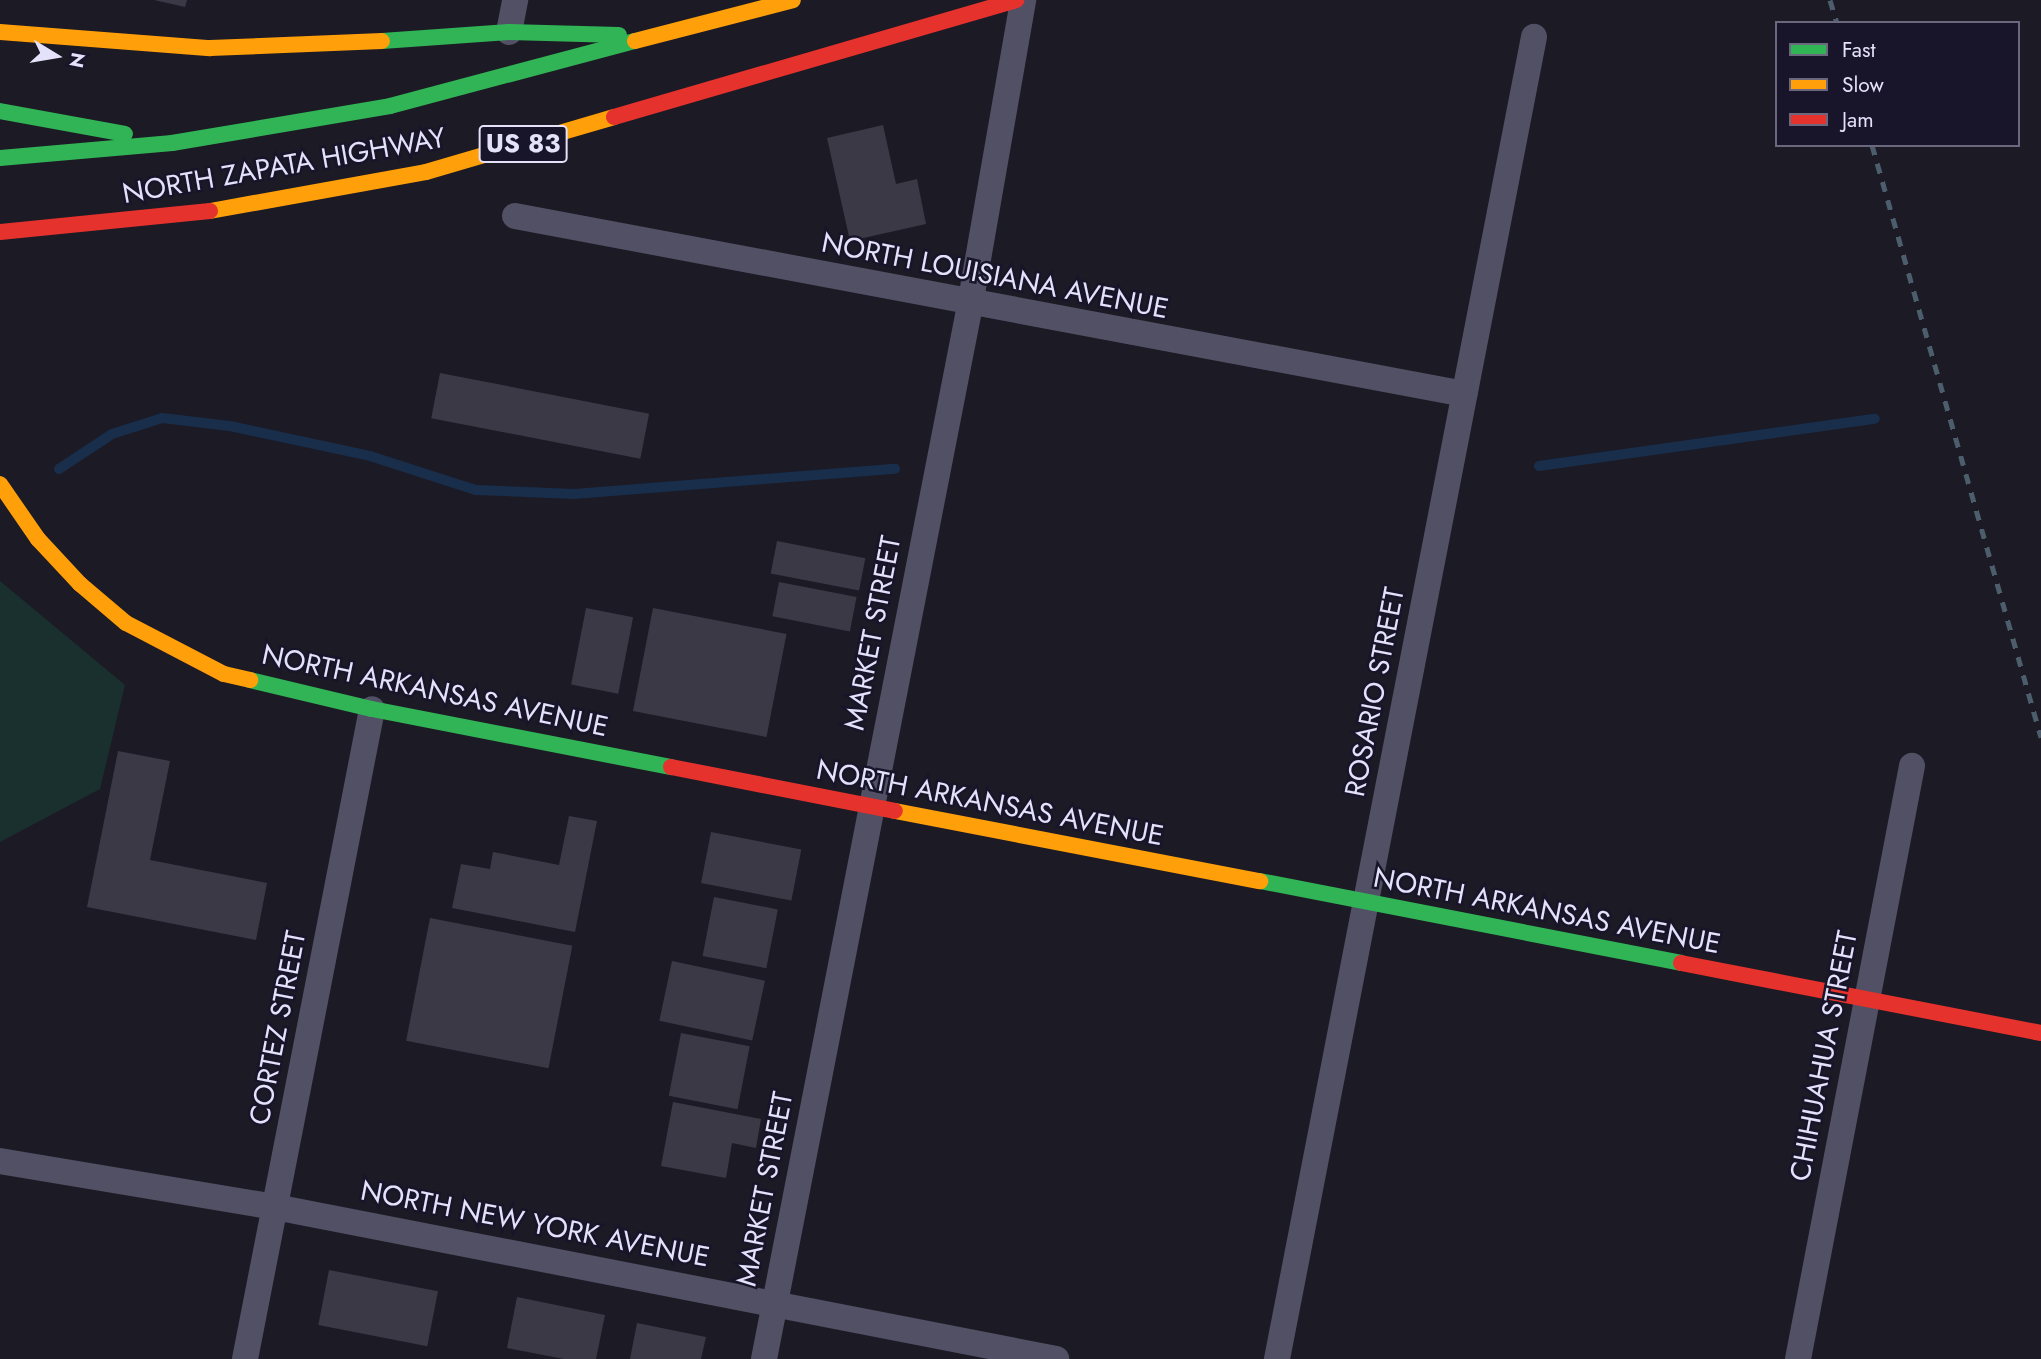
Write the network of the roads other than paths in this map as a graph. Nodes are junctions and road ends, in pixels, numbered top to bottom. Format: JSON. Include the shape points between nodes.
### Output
{"nodes":[{"id":1,"x":515,"y":0,"type":"edge"},
{"id":2,"x":793,"y":0,"type":"edge"},
{"id":3,"x":1016,"y":0,"type":"edge"},
{"id":4,"x":1023,"y":0,"type":"edge"},
{"id":5,"x":0,"y":32,"type":"edge"},
{"id":6,"x":509,"y":32,"type":"junction"},
{"id":7,"x":667,"y":37,"type":"junction"},
{"id":8,"x":1534,"y":37,"type":"dead end"},
{"id":9,"x":0,"y":111,"type":"edge"},
{"id":10,"x":172,"y":143,"type":"junction"},
{"id":11,"x":0,"y":158,"type":"edge"},
{"id":12,"x":515,"y":216,"type":"dead end"},
{"id":13,"x":0,"y":234,"type":"edge"},
{"id":14,"x":970,"y":304,"type":"junction"},
{"id":15,"x":1464,"y":394,"type":"junction"},
{"id":16,"x":0,"y":484,"type":"edge"},
{"id":17,"x":372,"y":709,"type":"junction"},
{"id":18,"x":1912,"y":766,"type":"dead end"},
{"id":19,"x":871,"y":806,"type":"junction"},
{"id":20,"x":1367,"y":903,"type":"junction"},
{"id":21,"x":1868,"y":999,"type":"junction"},
{"id":22,"x":2041,"y":1032,"type":"edge"},
{"id":23,"x":0,"y":1161,"type":"edge"},
{"id":24,"x":275,"y":1207,"type":"junction"},
{"id":25,"x":775,"y":1301,"type":"junction"},
{"id":26,"x":245,"y":1359,"type":"edge"},
{"id":27,"x":764,"y":1359,"type":"edge"},
{"id":28,"x":1056,"y":1359,"type":"edge"},
{"id":29,"x":1278,"y":1359,"type":"edge"},
{"id":30,"x":1798,"y":1359,"type":"edge"}],
"edges":[{"from":1,"to":6,"type":"street"},
{"from":2,"to":7,"type":"main road","name":"NORTH ZAPATA HIGHWAY","number":"US 83"},
{"from":3,"to":13,"type":"main road","name":"NORTH ZAPATA HIGHWAY","number":"US 83","via":[[426,172],[202,212]]},
{"from":4,"to":14,"type":"street","name":"MARKET STREET"},
{"from":5,"to":6,"type":"main road","via":[[210,48],[299,47]]},
{"from":6,"to":7,"type":"main road"},
{"from":7,"to":10,"type":"main road","name":"NORTH ZAPATA HIGHWAY","number":"US 83","via":[[390,106]]},
{"from":8,"to":15,"type":"street","name":"ROSARIO STREET"},
{"from":9,"to":10,"type":"main road"},
{"from":10,"to":11,"type":"main road","name":"NORTH ZAPATA HIGHWAY","number":"US 83"},
{"from":12,"to":14,"type":"street","name":"NORTH LOUISIANA AVENUE"},
{"from":14,"to":15,"type":"street","name":"NORTH LOUISIANA AVENUE"},
{"from":14,"to":19,"type":"street","name":"MARKET STREET"},
{"from":15,"to":20,"type":"street","name":"ROSARIO STREET"},
{"from":16,"to":17,"type":"main road","name":"NORTH ARKANSAS AVENUE","via":[[38,540],[126,623],[224,674]]},
{"from":17,"to":19,"type":"main road","name":"NORTH ARKANSAS AVENUE"},
{"from":17,"to":24,"type":"street","name":"CORTEZ STREET"},
{"from":18,"to":21,"type":"street","name":"CHIHUAHUA STREET"},
{"from":19,"to":20,"type":"main road","name":"NORTH ARKANSAS AVENUE"},
{"from":19,"to":25,"type":"street","name":"MARKET STREET"},
{"from":20,"to":21,"type":"main road","name":"NORTH ARKANSAS AVENUE"},
{"from":20,"to":29,"type":"street","name":"ROSARIO STREET"},
{"from":21,"to":22,"type":"main road","name":"NORTH ARKANSAS AVENUE"},
{"from":21,"to":30,"type":"street","name":"CHIHUAHUA STREET"},
{"from":23,"to":24,"type":"street","name":"NORTH NEW YORK AVENUE"},
{"from":24,"to":25,"type":"street","name":"NORTH NEW YORK AVENUE"},
{"from":24,"to":26,"type":"street","name":"CORTEZ STREET"},
{"from":25,"to":27,"type":"street","name":"MARKET STREET"},
{"from":25,"to":28,"type":"street","name":"NORTH NEW YORK AVENUE"}]}
